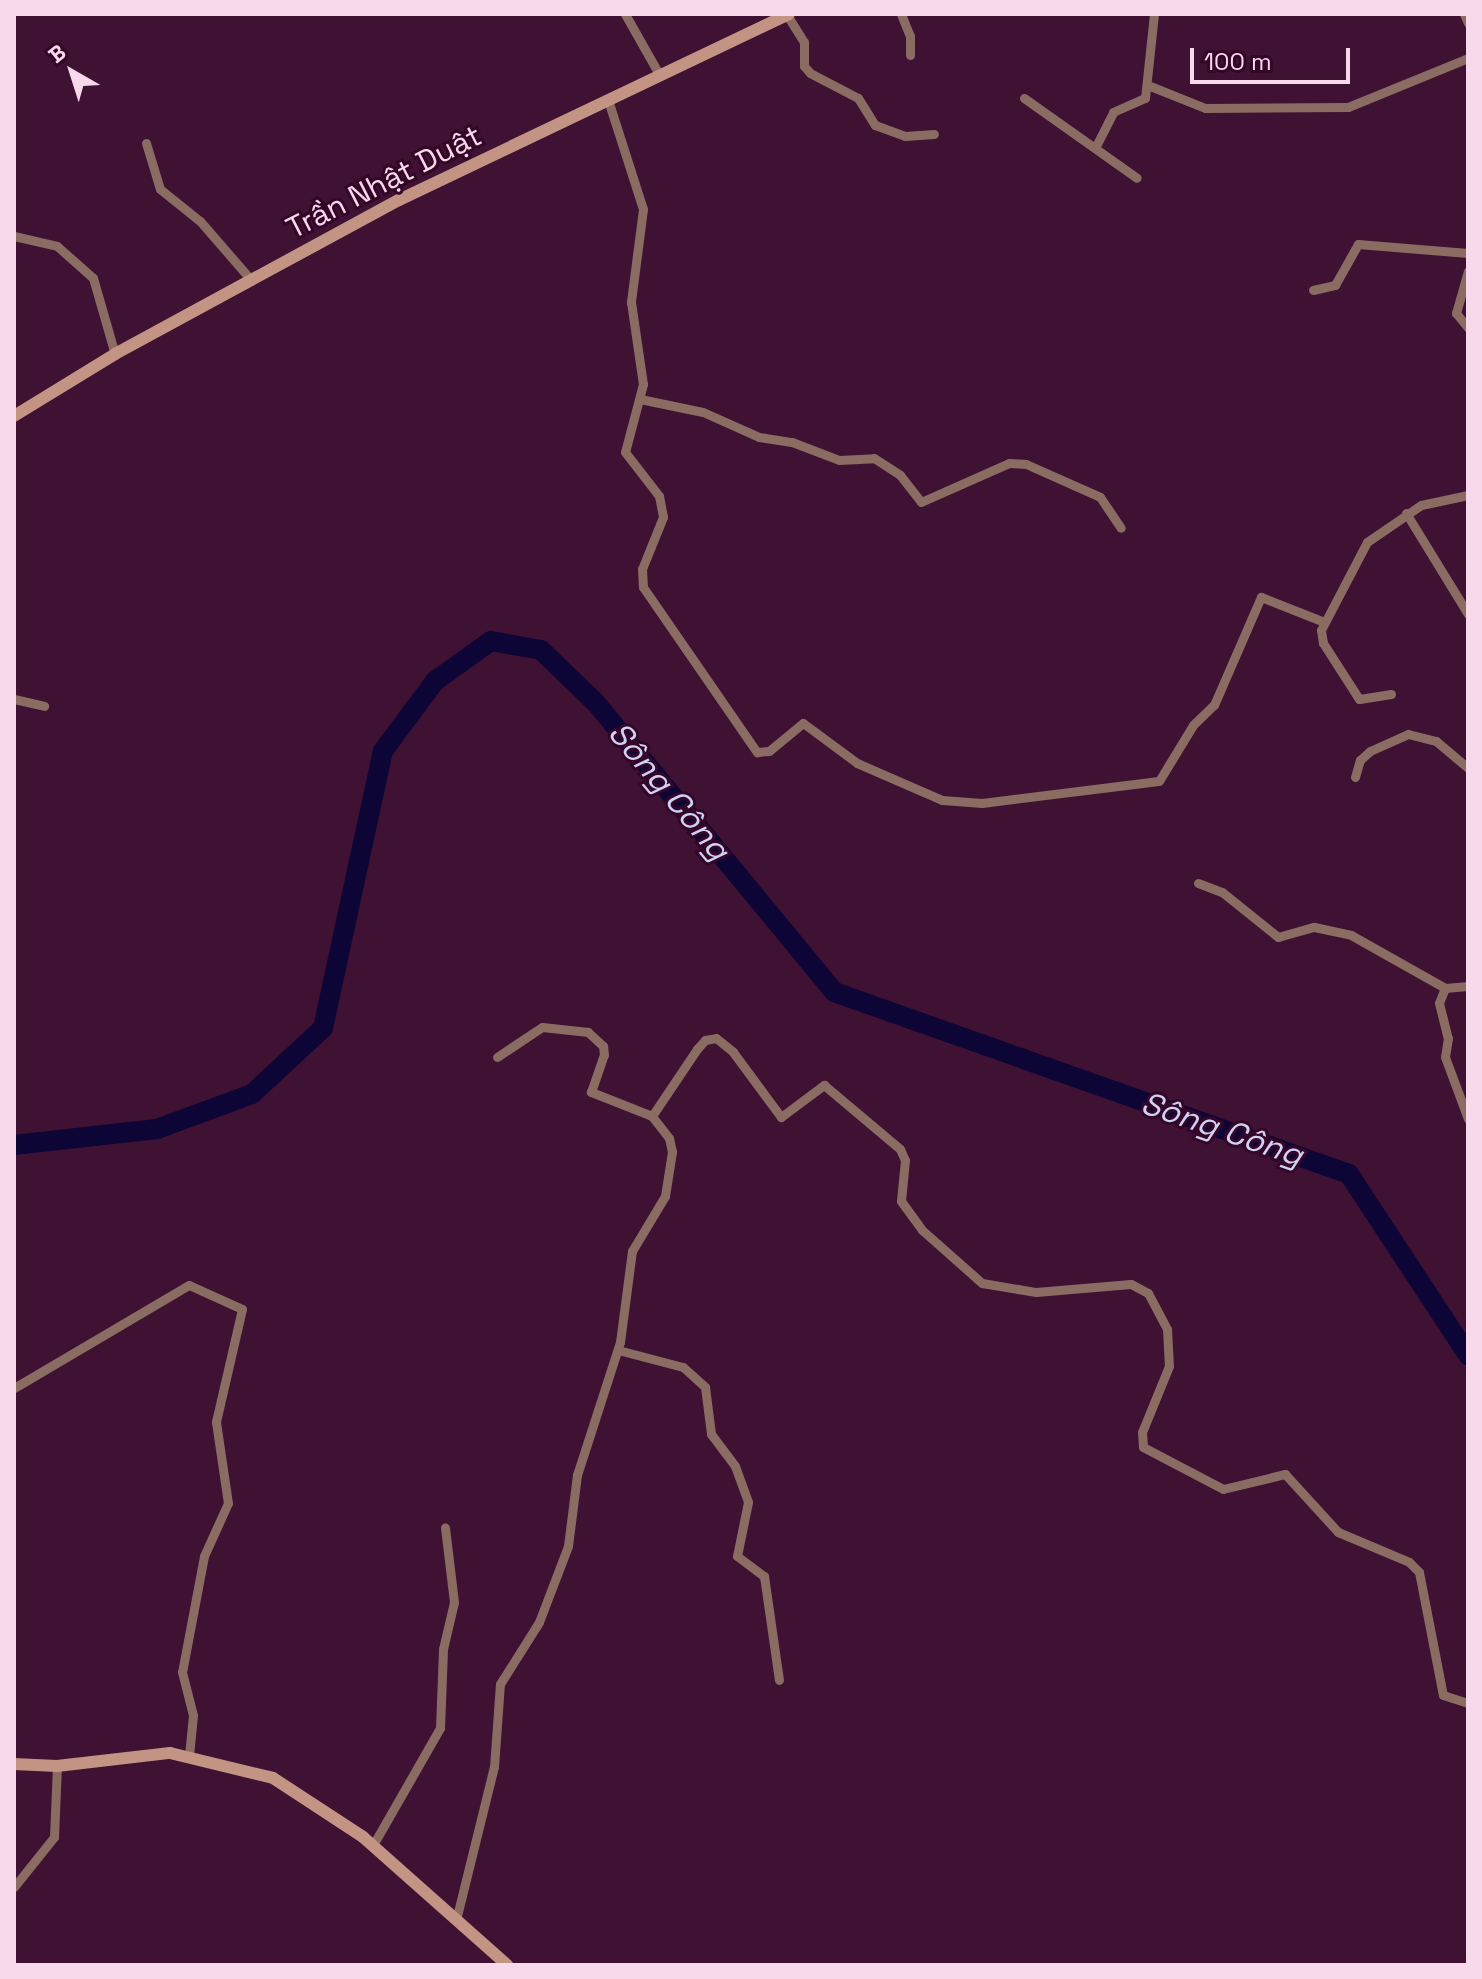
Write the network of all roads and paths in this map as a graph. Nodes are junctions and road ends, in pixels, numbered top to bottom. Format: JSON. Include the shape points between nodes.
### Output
{"nodes":[{"id":1,"x":625,"y":14,"type":"edge"},
{"id":2,"x":788,"y":14,"type":"edge"},
{"id":3,"x":901,"y":14,"type":"edge"},
{"id":4,"x":1154,"y":14,"type":"edge"},
{"id":5,"x":1464,"y":14,"type":"edge"},
{"id":6,"x":1468,"y":23,"type":"edge"},
{"id":7,"x":910,"y":55,"type":"dead end"},
{"id":8,"x":1468,"y":58,"type":"edge"},
{"id":9,"x":659,"y":74,"type":"junction"},
{"id":10,"x":1150,"y":86,"type":"junction"},
{"id":11,"x":1024,"y":98,"type":"dead end"},
{"id":12,"x":608,"y":100,"type":"junction"},
{"id":13,"x":934,"y":134,"type":"dead end"},
{"id":14,"x":146,"y":143,"type":"dead end"},
{"id":15,"x":1096,"y":146,"type":"junction"},
{"id":16,"x":1137,"y":178,"type":"dead end"},
{"id":17,"x":14,"y":236,"type":"edge"},
{"id":18,"x":1468,"y":253,"type":"edge"},
{"id":19,"x":1468,"y":271,"type":"edge"},
{"id":20,"x":252,"y":281,"type":"junction"},
{"id":21,"x":1313,"y":290,"type":"dead end"},
{"id":22,"x":1468,"y":328,"type":"edge"},
{"id":23,"x":115,"y":354,"type":"junction"},
{"id":24,"x":640,"y":399,"type":"junction"},
{"id":25,"x":14,"y":416,"type":"edge"},
{"id":26,"x":1468,"y":495,"type":"edge"},
{"id":27,"x":1406,"y":513,"type":"junction"},
{"id":28,"x":1121,"y":528,"type":"dead end"},
{"id":29,"x":1468,"y":614,"type":"edge"},
{"id":30,"x":1324,"y":622,"type":"junction"},
{"id":31,"x":1391,"y":694,"type":"dead end"},
{"id":32,"x":14,"y":699,"type":"edge"},
{"id":33,"x":44,"y":706,"type":"dead end"},
{"id":34,"x":1468,"y":768,"type":"edge"},
{"id":35,"x":1355,"y":777,"type":"dead end"},
{"id":36,"x":1198,"y":883,"type":"dead end"},
{"id":37,"x":1468,"y":986,"type":"edge"},
{"id":38,"x":1445,"y":988,"type":"junction"},
{"id":39,"x":497,"y":1057,"type":"dead end"},
{"id":40,"x":652,"y":1116,"type":"junction"},
{"id":41,"x":1468,"y":1119,"type":"edge"},
{"id":42,"x":618,"y":1350,"type":"junction"},
{"id":43,"x":14,"y":1388,"type":"edge"},
{"id":44,"x":445,"y":1528,"type":"dead end"},
{"id":45,"x":779,"y":1680,"type":"dead end"},
{"id":46,"x":1468,"y":1703,"type":"edge"},
{"id":47,"x":189,"y":1756,"type":"junction"},
{"id":48,"x":14,"y":1764,"type":"edge"},
{"id":49,"x":57,"y":1766,"type":"junction"},
{"id":50,"x":373,"y":1845,"type":"junction"},
{"id":51,"x":14,"y":1887,"type":"edge"},
{"id":52,"x":456,"y":1920,"type":"junction"},
{"id":53,"x":507,"y":1965,"type":"edge"}],
"edges":[{"from":1,"to":9,"type":"street"},
{"from":2,"to":9,"type":"main road","name":"Trần Nhật Duật"},
{"from":2,"to":13,"type":"street","via":[[804,42],[804,66],[810,73],[858,98],[875,125],[905,136]]},
{"from":3,"to":7,"type":"street","via":[[910,36]]},
{"from":4,"to":10,"type":"street"},
{"from":5,"to":6,"type":"street"},
{"from":8,"to":10,"type":"street","via":[[1348,107],[1205,108]]},
{"from":9,"to":12,"type":"main road","name":"Trần Nhật Duật"},
{"from":10,"to":15,"type":"street","via":[[1141,102],[1113,112]]},
{"from":11,"to":15,"type":"street"},
{"from":12,"to":20,"type":"main road","name":"Trần Nhật Duật","via":[[399,200]]},
{"from":12,"to":24,"type":"street","via":[[643,209],[631,302],[643,368]]},
{"from":14,"to":20,"type":"street","via":[[160,189],[200,221]]},
{"from":15,"to":16,"type":"street"},
{"from":17,"to":23,"type":"street","via":[[57,246],[93,278]]},
{"from":18,"to":21,"type":"street","via":[[1358,244],[1335,285]]},
{"from":19,"to":22,"type":"street","via":[[1456,313]]},
{"from":20,"to":23,"type":"main road","name":"Trần Nhật Duật"},
{"from":23,"to":25,"type":"main road","name":"Trần Nhật Duật"},
{"from":24,"to":28,"type":"street","via":[[703,412],[759,437],[792,442],[839,460],[874,458],[900,475],[921,502],[1009,463],[1026,464],[1100,497]]},
{"from":24,"to":30,"type":"street","via":[[625,452],[659,496],[663,517],[642,569],[643,587],[757,752],[769,751],[803,723],[857,763],[942,800],[982,803],[1159,781],[1193,725],[1214,705],[1261,597]]},
{"from":26,"to":27,"type":"street","via":[[1437,499]]},
{"from":27,"to":29,"type":"street"},
{"from":27,"to":30,"type":"street","via":[[1360,549]]},
{"from":30,"to":31,"type":"street","via":[[1323,643],[1354,695],[1363,699]]},
{"from":32,"to":33,"type":"street"},
{"from":34,"to":35,"type":"street","via":[[1436,741],[1408,734],[1370,751]]},
{"from":36,"to":38,"type":"street","via":[[1222,892],[1278,937],[1314,927],[1351,935]]},
{"from":37,"to":38,"type":"street"},
{"from":38,"to":41,"type":"street","via":[[1439,1003],[1448,1038],[1445,1057]]},
{"from":39,"to":40,"type":"street","via":[[542,1027],[588,1032],[603,1046],[604,1055],[591,1092]]},
{"from":40,"to":42,"type":"street","via":[[672,1144],[668,1186],[632,1251]]},
{"from":40,"to":46,"type":"street","via":[[697,1049],[716,1038],[733,1052],[781,1117],[824,1085],[900,1149],[905,1160],[901,1201],[922,1230],[982,1283],[1036,1292],[1131,1284],[1148,1293],[1167,1329],[1169,1366],[1142,1432],[1143,1447],[1223,1489],[1285,1474],[1338,1532],[1409,1562],[1419,1572],[1443,1695]]},
{"from":42,"to":45,"type":"street","via":[[683,1367],[705,1387],[711,1434],[735,1466],[748,1502],[737,1556],[764,1576]]},
{"from":42,"to":52,"type":"street","via":[[577,1475],[568,1546],[539,1622],[500,1684],[494,1767]]},
{"from":43,"to":47,"type":"street","via":[[189,1285],[242,1309],[216,1422],[228,1503],[204,1556],[182,1672],[193,1715]]},
{"from":44,"to":50,"type":"street","via":[[454,1602],[443,1649],[440,1728]]},
{"from":47,"to":49,"type":"main road","via":[[143,1755]]},
{"from":47,"to":50,"type":"main road","via":[[273,1778]]},
{"from":48,"to":49,"type":"main road"},
{"from":49,"to":51,"type":"street","via":[[54,1837]]},
{"from":50,"to":52,"type":"main road"},
{"from":52,"to":53,"type":"main road"}]}
